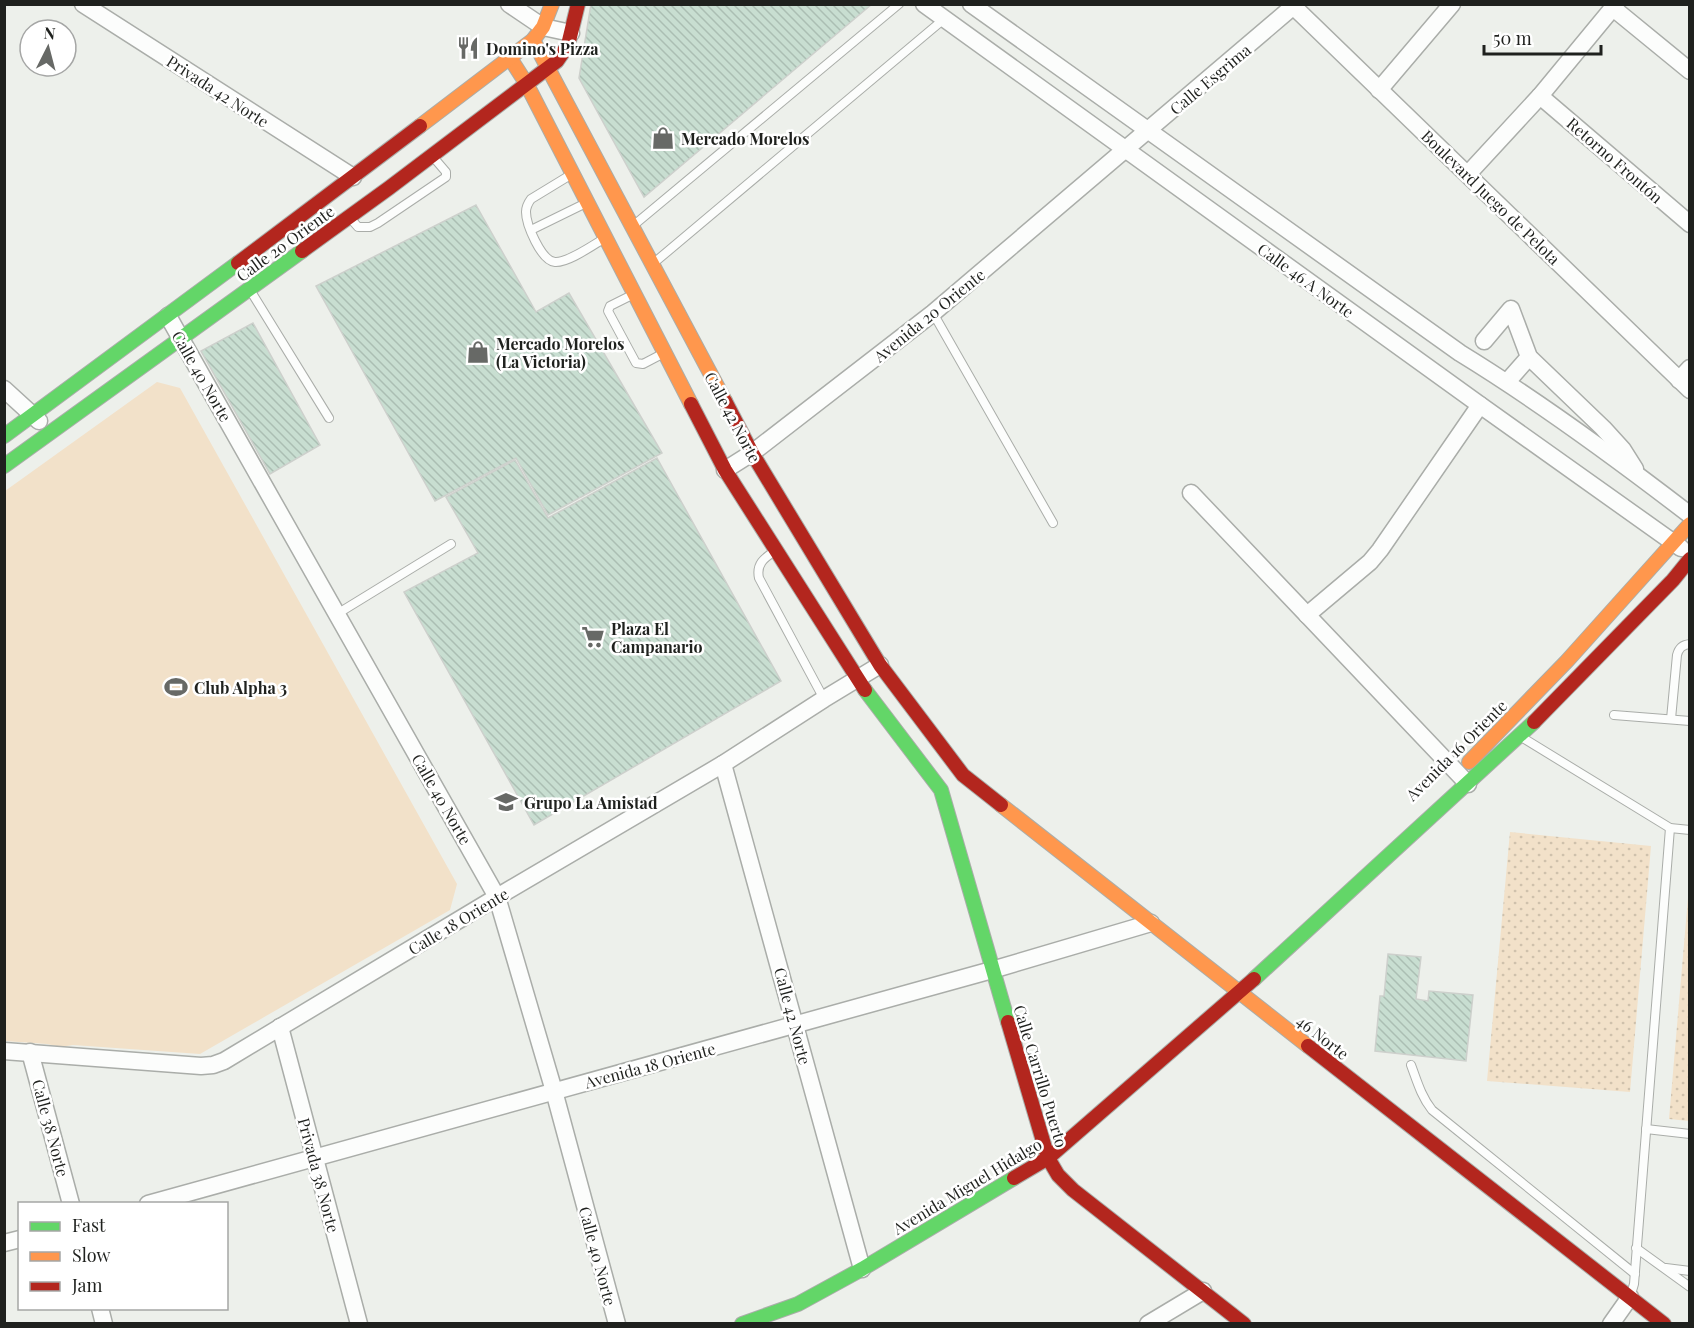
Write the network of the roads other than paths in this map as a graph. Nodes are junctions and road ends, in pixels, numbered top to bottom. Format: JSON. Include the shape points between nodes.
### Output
{"nodes":[{"id":1,"x":82,"y":4,"type":"edge"},
{"id":2,"x":509,"y":4,"type":"edge"},
{"id":3,"x":552,"y":4,"type":"edge"},
{"id":4,"x":578,"y":4,"type":"edge"},
{"id":5,"x":899,"y":4,"type":"edge"},
{"id":6,"x":924,"y":4,"type":"edge"},
{"id":7,"x":971,"y":4,"type":"edge"},
{"id":8,"x":1452,"y":4,"type":"edge"},
{"id":9,"x":1294,"y":5,"type":"edge"},
{"id":10,"x":1614,"y":6,"type":"edge"},
{"id":11,"x":944,"y":19,"type":"junction"},
{"id":12,"x":995,"y":21,"type":"junction"},
{"id":13,"x":571,"y":33,"type":"junction"},
{"id":14,"x":538,"y":34,"type":"junction"},
{"id":15,"x":977,"y":43,"type":"junction"},
{"id":16,"x":510,"y":58,"type":"junction"},
{"id":17,"x":548,"y":67,"type":"junction"},
{"id":18,"x":1689,"y":71,"type":"edge"},
{"id":19,"x":526,"y":84,"type":"junction"},
{"id":20,"x":1378,"y":90,"type":"junction"},
{"id":21,"x":1540,"y":96,"type":"junction"},
{"id":22,"x":1148,"y":131,"type":"junction"},
{"id":23,"x":1125,"y":150,"type":"junction"},
{"id":24,"x":432,"y":155,"type":"junction"},
{"id":25,"x":572,"y":174,"type":"junction"},
{"id":26,"x":1468,"y":174,"type":"junction"},
{"id":27,"x":353,"y":177,"type":"junction"},
{"id":28,"x":587,"y":202,"type":"junction"},
{"id":29,"x":349,"y":217,"type":"junction"},
{"id":30,"x":1689,"y":224,"type":"edge"},
{"id":31,"x":633,"y":226,"type":"junction"},
{"id":32,"x":531,"y":230,"type":"junction"},
{"id":33,"x":606,"y":238,"type":"junction"},
{"id":34,"x":652,"y":265,"type":"junction"},
{"id":35,"x":250,"y":289,"type":"junction"},
{"id":36,"x":634,"y":294,"type":"junction"},
{"id":37,"x":933,"y":313,"type":"junction"},
{"id":38,"x":168,"y":316,"type":"junction"},
{"id":39,"x":181,"y":338,"type":"junction"},
{"id":40,"x":1484,"y":340,"type":"dead end"},
{"id":41,"x":665,"y":353,"type":"junction"},
{"id":42,"x":1529,"y":357,"type":"junction"},
{"id":43,"x":1686,"y":379,"type":"edge"},
{"id":44,"x":1507,"y":382,"type":"junction"},
{"id":45,"x":4,"y":389,"type":"edge"},
{"id":46,"x":1480,"y":405,"type":"junction"},
{"id":47,"x":33,"y":415,"type":"junction"},
{"id":48,"x":329,"y":418,"type":"dead end"},
{"id":49,"x":51,"y":432,"type":"junction"},
{"id":50,"x":4,"y":436,"type":"edge"},
{"id":51,"x":752,"y":453,"type":"junction"},
{"id":52,"x":4,"y":465,"type":"edge"},
{"id":53,"x":725,"y":470,"type":"junction"},
{"id":54,"x":1639,"y":476,"type":"junction"},
{"id":55,"x":1191,"y":493,"type":"dead end"},
{"id":56,"x":1689,"y":515,"type":"edge"},
{"id":57,"x":1053,"y":523,"type":"dead end"},
{"id":58,"x":1689,"y":524,"type":"edge"},
{"id":59,"x":1673,"y":542,"type":"junction"},
{"id":60,"x":451,"y":544,"type":"dead end"},
{"id":61,"x":776,"y":551,"type":"junction"},
{"id":62,"x":1689,"y":553,"type":"edge"},
{"id":63,"x":1689,"y":559,"type":"edge"},
{"id":64,"x":337,"y":614,"type":"junction"},
{"id":65,"x":1307,"y":615,"type":"junction"},
{"id":66,"x":1689,"y":644,"type":"edge"},
{"id":67,"x":880,"y":665,"type":"junction"},
{"id":68,"x":857,"y":679,"type":"junction"},
{"id":69,"x":824,"y":699,"type":"junction"},
{"id":70,"x":1614,"y":715,"type":"dead end"},
{"id":71,"x":1671,"y":719,"type":"junction"},
{"id":72,"x":1689,"y":721,"type":"edge"},
{"id":73,"x":1520,"y":736,"type":"junction"},
{"id":74,"x":723,"y":764,"type":"junction"},
{"id":75,"x":963,"y":775,"type":"junction"},
{"id":76,"x":1463,"y":779,"type":"junction"},
{"id":77,"x":941,"y":790,"type":"junction"},
{"id":78,"x":1670,"y":828,"type":"junction"},
{"id":79,"x":1689,"y":830,"type":"edge"},
{"id":80,"x":497,"y":897,"type":"junction"},
{"id":81,"x":1151,"y":923,"type":"junction"},
{"id":82,"x":992,"y":970,"type":"junction"},
{"id":83,"x":1235,"y":990,"type":"junction"},
{"id":84,"x":795,"y":1025,"type":"junction"},
{"id":85,"x":280,"y":1027,"type":"junction"},
{"id":86,"x":4,"y":1050,"type":"edge"},
{"id":87,"x":30,"y":1052,"type":"junction"},
{"id":88,"x":1411,"y":1065,"type":"dead end"},
{"id":89,"x":554,"y":1091,"type":"junction"},
{"id":90,"x":1646,"y":1129,"type":"junction"},
{"id":91,"x":1689,"y":1134,"type":"edge"},
{"id":92,"x":315,"y":1158,"type":"junction"},
{"id":93,"x":1048,"y":1158,"type":"junction"},
{"id":94,"x":71,"y":1202,"type":"edge"},
{"id":95,"x":152,"y":1202,"type":"edge"},
{"id":96,"x":1636,"y":1248,"type":"junction"},
{"id":97,"x":1665,"y":1268,"type":"junction"},
{"id":98,"x":862,"y":1269,"type":"junction"},
{"id":99,"x":1689,"y":1271,"type":"edge"},
{"id":100,"x":1635,"y":1274,"type":"junction"},
{"id":101,"x":1689,"y":1287,"type":"edge"},
{"id":102,"x":1203,"y":1291,"type":"junction"},
{"id":103,"x":1630,"y":1297,"type":"junction"},
{"id":104,"x":359,"y":1323,"type":"edge"},
{"id":105,"x":616,"y":1323,"type":"edge"},
{"id":106,"x":742,"y":1323,"type":"edge"},
{"id":107,"x":1148,"y":1323,"type":"edge"},
{"id":108,"x":1244,"y":1323,"type":"edge"},
{"id":109,"x":1611,"y":1323,"type":"edge"},
{"id":110,"x":1664,"y":1323,"type":"edge"}],
"edges":[{"from":1,"to":27,"type":"street","name":"Privada 42 Norte"},
{"from":2,"to":14,"type":"street"},
{"from":3,"to":14,"type":"main road"},
{"from":4,"to":13,"type":"main road","name":"Calle 20 Oriente"},
{"from":5,"to":31,"type":"lane"},
{"from":6,"to":11,"type":"street","name":"Calle 46 A Norte"},
{"from":7,"to":12,"type":"street","name":"Calle 46 A Norte"},
{"from":8,"to":20,"type":"street"},
{"from":9,"to":20,"type":"street","name":"Boulevard Juego de Pelota"},
{"from":9,"to":22,"type":"street","name":"Calle Esgrima"},
{"from":10,"to":18,"type":"street"},
{"from":10,"to":21,"type":"street"},
{"from":11,"to":15,"type":"street","name":"Calle 46 A Norte"},
{"from":11,"to":34,"type":"lane"},
{"from":12,"to":15,"type":"street"},
{"from":12,"to":22,"type":"street","name":"Calle 46 A Norte"},
{"from":13,"to":14,"type":"street"},
{"from":13,"to":17,"type":"main road","name":"Calle 20 Oriente","via":[[563,52]]},
{"from":14,"to":16,"type":"main road","name":"Calle 20 Oriente"},
{"from":14,"to":17,"type":"main road","name":"Calle 42 Norte"},
{"from":15,"to":23,"type":"street","name":"Calle 46 A Norte"},
{"from":16,"to":19,"type":"main road","name":"Calle 42 Norte"},
{"from":16,"to":27,"type":"main road","name":"Calle 20 Oriente"},
{"from":17,"to":19,"type":"main road","name":"Calle 20 Oriente"},
{"from":17,"to":31,"type":"main road","name":"Calle 42 Norte"},
{"from":19,"to":24,"type":"main road","name":"Calle 20 Oriente"},
{"from":19,"to":25,"type":"main road","name":"Calle 42 Norte"},
{"from":20,"to":26,"type":"street","name":"Boulevard Juego de Pelota"},
{"from":21,"to":26,"type":"street"},
{"from":21,"to":30,"type":"street","name":"Retorno Frontón"},
{"from":22,"to":23,"type":"street","name":"Calle Esgrima"},
{"from":22,"to":44,"type":"street","name":"Calle 46 A Norte","via":[[1460,353]]},
{"from":23,"to":37,"type":"street","name":"Avenida 20 Oriente"},
{"from":23,"to":46,"type":"street","name":"Calle 46 A Norte"},
{"from":24,"to":29,"type":"main road","name":"Calle 20 Oriente"},
{"from":24,"to":29,"type":"lane","via":[[446,177],[378,223],[358,227]]},
{"from":25,"to":28,"type":"main road","name":"Calle 42 Norte"},
{"from":25,"to":32,"type":"lane","via":[[531,199],[526,214]]},
{"from":26,"to":43,"type":"street","name":"Boulevard Juego de Pelota"},
{"from":27,"to":38,"type":"main road","name":"Calle 20 Oriente"},
{"from":28,"to":32,"type":"lane"},
{"from":28,"to":33,"type":"main road","name":"Calle 42 Norte"},
{"from":29,"to":35,"type":"main road","name":"Calle 20 Oriente"},
{"from":31,"to":34,"type":"main road","name":"Calle 42 Norte"},
{"from":32,"to":33,"type":"lane","via":[[543,255],[556,262]]},
{"from":33,"to":36,"type":"main road","name":"Calle 42 Norte"},
{"from":34,"to":51,"type":"main road","name":"Calle 42 Norte"},
{"from":35,"to":39,"type":"main road","name":"Calle 20 Oriente"},
{"from":35,"to":48,"type":"lane"},
{"from":36,"to":41,"type":"main road","name":"Calle 42 Norte"},
{"from":36,"to":41,"type":"lane","via":[[610,306],[608,311],[636,363],[643,364]]},
{"from":37,"to":51,"type":"street","name":"Avenida 20 Oriente"},
{"from":37,"to":57,"type":"lane"},
{"from":38,"to":39,"type":"street","name":"Calle 40 Norte"},
{"from":38,"to":47,"type":"main road","name":"Calle 20 Oriente"},
{"from":39,"to":49,"type":"main road","name":"Calle 20 Oriente"},
{"from":39,"to":64,"type":"street","name":"Calle 40 Norte"},
{"from":40,"to":42,"type":"street","via":[[1511,309]]},
{"from":41,"to":53,"type":"main road","name":"Calle 42 Norte"},
{"from":42,"to":44,"type":"street"},
{"from":42,"to":54,"type":"street","via":[[1623,450]]},
{"from":44,"to":54,"type":"street","name":"Calle 46 A Norte"},
{"from":45,"to":47,"type":"street"},
{"from":46,"to":59,"type":"street","name":"Calle 46 A Norte"},
{"from":46,"to":65,"type":"street","via":[[1380,550]]},
{"from":47,"to":49,"type":"street"},
{"from":47,"to":50,"type":"main road","name":"Calle 20 Oriente"},
{"from":49,"to":52,"type":"main road","name":"Calle 20 Oriente"},
{"from":51,"to":53,"type":"street","name":"Avenida 20 Oriente"},
{"from":51,"to":67,"type":"main road","name":"Calle 42 Norte"},
{"from":53,"to":61,"type":"main road","name":"Calle 42 Norte"},
{"from":54,"to":56,"type":"street","name":"Calle 46 A Norte"},
{"from":55,"to":65,"type":"street"},
{"from":58,"to":59,"type":"main road","name":"Avenida 16 Oriente"},
{"from":59,"to":62,"type":"street","name":"Calle 46 A Norte"},
{"from":59,"to":76,"type":"main road","name":"Avenida 16 Oriente"},
{"from":60,"to":64,"type":"lane"},
{"from":61,"to":68,"type":"main road","name":"Calle 42 Norte"},
{"from":61,"to":69,"type":"lane","via":[[759,565],[759,578]]},
{"from":63,"to":73,"type":"main road","name":"Avenida 16 Oriente"},
{"from":64,"to":80,"type":"street","name":"Calle 40 Norte"},
{"from":65,"to":76,"type":"street"},
{"from":66,"to":71,"type":"lane","via":[[1683,645],[1677,655]]},
{"from":67,"to":68,"type":"street","name":"Calle 18 Oriente"},
{"from":67,"to":75,"type":"main road","name":"Calle 42 Norte"},
{"from":68,"to":69,"type":"street","name":"Calle 18 Oriente"},
{"from":68,"to":77,"type":"main road","name":"Calle 42 Norte"},
{"from":69,"to":74,"type":"street","name":"Calle 18 Oriente"},
{"from":70,"to":71,"type":"lane"},
{"from":71,"to":72,"type":"lane"},
{"from":73,"to":76,"type":"main road","name":"Avenida 16 Oriente"},
{"from":73,"to":78,"type":"lane"},
{"from":74,"to":80,"type":"street","name":"Calle 18 Oriente"},
{"from":74,"to":84,"type":"street","name":"Calle 42 Norte"},
{"from":75,"to":77,"type":"main road"},
{"from":75,"to":81,"type":"main road","name":"46 Norte"},
{"from":76,"to":83,"type":"main road","name":"Avenida 16 Oriente"},
{"from":77,"to":82,"type":"main road","name":"Calle Carrillo Puerto"},
{"from":78,"to":79,"type":"lane"},
{"from":78,"to":90,"type":"lane"},
{"from":80,"to":85,"type":"street","name":"Calle 18 Oriente"},
{"from":80,"to":89,"type":"street","name":"Calle 40 Norte"},
{"from":81,"to":82,"type":"street","name":"Avenida 18 Oriente"},
{"from":81,"to":83,"type":"main road","name":"46 Norte"},
{"from":82,"to":84,"type":"street","name":"Avenida 18 Oriente"},
{"from":82,"to":93,"type":"main road","name":"Calle Carrillo Puerto"},
{"from":83,"to":93,"type":"main road","name":"Avenida Miguel Hidalgo"},
{"from":83,"to":103,"type":"main road","name":"46 Norte"},
{"from":84,"to":89,"type":"street","name":"Avenida 18 Oriente"},
{"from":84,"to":98,"type":"street","name":"Calle 42 Norte"},
{"from":85,"to":87,"type":"street","name":"Calle 18 Oriente","via":[[213,1065]]},
{"from":85,"to":92,"type":"street","name":"Privada 38 Norte"},
{"from":86,"to":87,"type":"street","name":"Calle 18 Oriente"},
{"from":87,"to":94,"type":"street","name":"Calle 38 Norte"},
{"from":88,"to":100,"type":"lane","via":[[1432,1110]]},
{"from":89,"to":92,"type":"street","name":"Avenida 18 Oriente"},
{"from":89,"to":105,"type":"street","name":"Calle 40 Norte"},
{"from":90,"to":91,"type":"lane"},
{"from":90,"to":96,"type":"lane"},
{"from":92,"to":95,"type":"street","name":"Avenida 18 Oriente"},
{"from":92,"to":104,"type":"street","name":"Privada 38 Norte"},
{"from":93,"to":98,"type":"main road","name":"Avenida Miguel Hidalgo"},
{"from":93,"to":102,"type":"main road","name":"Calle Carrillo Puerto","via":[[1073,1190]]},
{"from":96,"to":97,"type":"lane"},
{"from":96,"to":100,"type":"lane"},
{"from":97,"to":99,"type":"lane"},
{"from":97,"to":101,"type":"lane"},
{"from":98,"to":106,"type":"main road","name":"Avenida Miguel Hidalgo","via":[[798,1304]]},
{"from":100,"to":103,"type":"lane"},
{"from":102,"to":107,"type":"street"},
{"from":102,"to":108,"type":"main road","name":"Calle Carrillo Puerto"},
{"from":103,"to":109,"type":"street"},
{"from":103,"to":110,"type":"main road","name":"46 Norte"}]}
